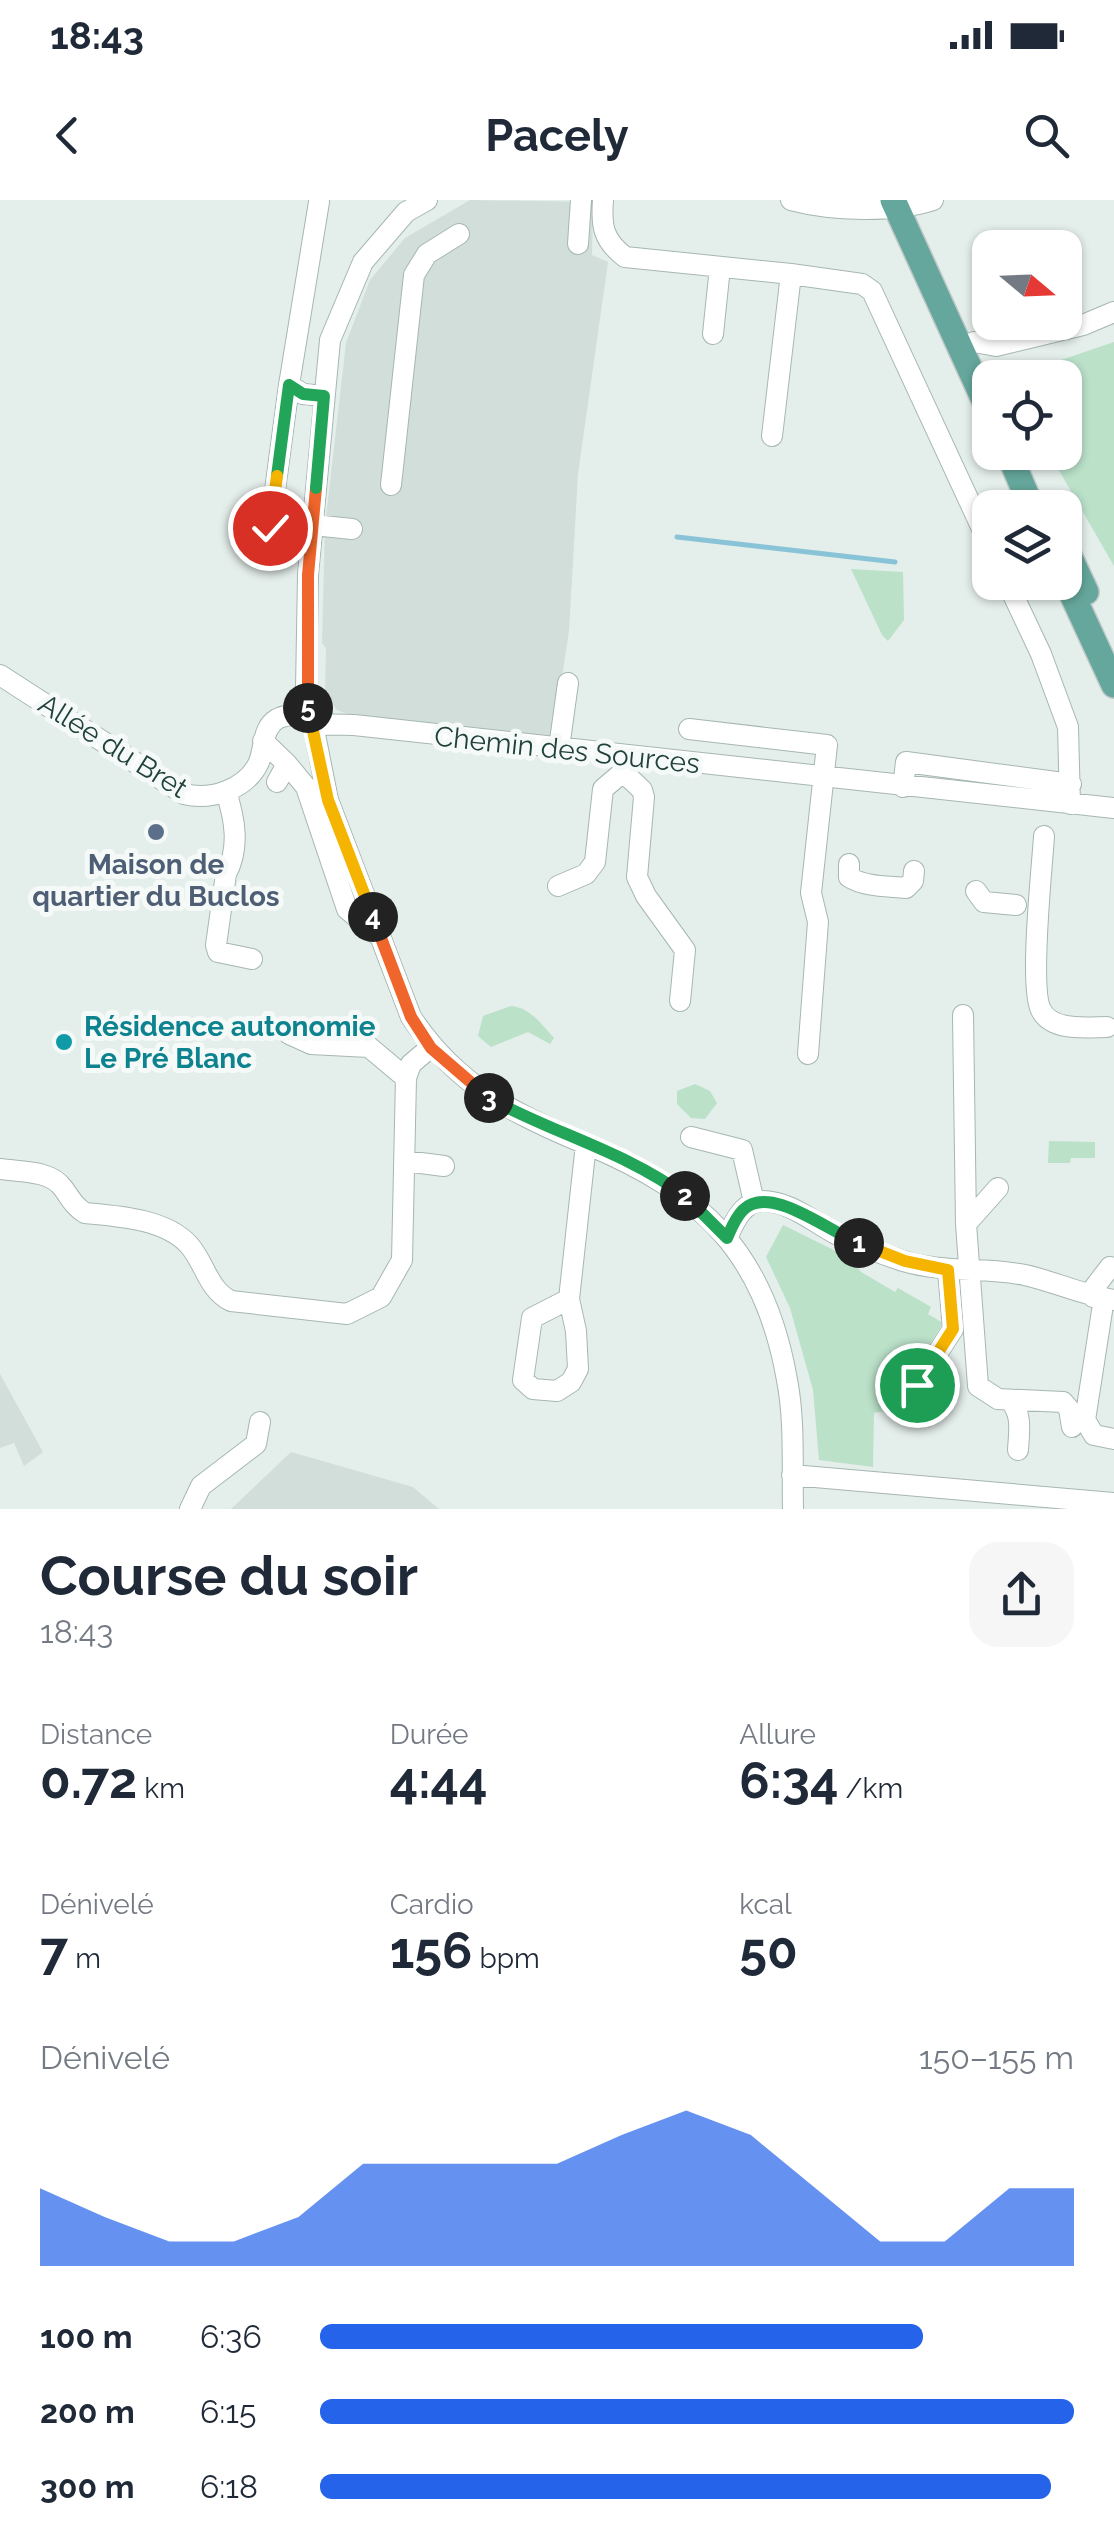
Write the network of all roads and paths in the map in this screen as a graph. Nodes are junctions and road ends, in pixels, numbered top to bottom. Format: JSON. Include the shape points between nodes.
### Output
{"nodes":[{"id":1,"x":427,"y":200,"type":"edge"},
{"id":2,"x":581,"y":200,"type":"edge"},
{"id":3,"x":602,"y":200,"type":"edge"},
{"id":4,"x":792,"y":200,"type":"edge"},
{"id":5,"x":320,"y":202,"type":"edge"},
{"id":6,"x":910,"y":203,"type":"edge"},
{"id":7,"x":460,"y":234,"type":"dead end"},
{"id":8,"x":578,"y":244,"type":"dead end"},
{"id":9,"x":720,"y":267,"type":"junction"},
{"id":10,"x":791,"y":274,"type":"junction"},
{"id":11,"x":1114,"y":312,"type":"edge"},
{"id":12,"x":713,"y":334,"type":"dead end"},
{"id":13,"x":974,"y":342,"type":"junction"},
{"id":14,"x":982,"y":360,"type":"edge"},
{"id":15,"x":972,"y":366,"type":"edge"},
{"id":16,"x":289,"y":385,"type":"junction"},
{"id":17,"x":324,"y":396,"type":"junction"},
{"id":18,"x":772,"y":436,"type":"dead end"},
{"id":19,"x":392,"y":485,"type":"dead end"},
{"id":20,"x":972,"y":507,"type":"edge"},
{"id":21,"x":313,"y":525,"type":"junction"},
{"id":22,"x":270,"y":528,"type":"dead end"},
{"id":23,"x":352,"y":529,"type":"dead end"},
{"id":24,"x":1082,"y":583,"type":"edge"},
{"id":25,"x":1015,"y":600,"type":"edge"},
{"id":26,"x":1075,"y":600,"type":"edge"},
{"id":27,"x":1114,"y":650,"type":"edge"},
{"id":28,"x":0,"y":675,"type":"edge"},
{"id":29,"x":568,"y":683,"type":"dead end"},
{"id":30,"x":1114,"y":685,"type":"edge"},
{"id":31,"x":310,"y":719,"type":"junction"},
{"id":32,"x":689,"y":729,"type":"dead end"},
{"id":33,"x":263,"y":741,"type":"junction"},
{"id":34,"x":558,"y":748,"type":"junction"},
{"id":35,"x":624,"y":764,"type":"junction"},
{"id":36,"x":823,"y":778,"type":"junction"},
{"id":37,"x":226,"y":792,"type":"junction"},
{"id":38,"x":1071,"y":794,"type":"junction"},
{"id":39,"x":1114,"y":808,"type":"edge"},
{"id":40,"x":1044,"y":836,"type":"dead end"},
{"id":41,"x":850,"y":864,"type":"dead end"},
{"id":42,"x":914,"y":871,"type":"dead end"},
{"id":43,"x":558,"y":886,"type":"dead end"},
{"id":44,"x":976,"y":891,"type":"dead end"},
{"id":45,"x":1016,"y":905,"type":"dead end"},
{"id":46,"x":380,"y":936,"type":"junction"},
{"id":47,"x":252,"y":959,"type":"dead end"},
{"id":48,"x":680,"y":1001,"type":"dead end"},
{"id":49,"x":963,"y":1014,"type":"dead end"},
{"id":50,"x":1107,"y":1027,"type":"dead end"},
{"id":51,"x":288,"y":1034,"type":"dead end"},
{"id":52,"x":431,"y":1048,"type":"junction"},
{"id":53,"x":808,"y":1054,"type":"dead end"},
{"id":54,"x":978,"y":1075,"type":"dead end"},
{"id":55,"x":406,"y":1078,"type":"junction"},
{"id":56,"x":964,"y":1093,"type":"junction"},
{"id":57,"x":690,"y":1137,"type":"dead end"},
{"id":58,"x":586,"y":1144,"type":"junction"},
{"id":59,"x":405,"y":1161,"type":"junction"},
{"id":60,"x":444,"y":1166,"type":"dead end"},
{"id":61,"x":0,"y":1169,"type":"edge"},
{"id":62,"x":998,"y":1188,"type":"dead end"},
{"id":63,"x":754,"y":1202,"type":"junction"},
{"id":64,"x":966,"y":1224,"type":"junction"},
{"id":65,"x":727,"y":1238,"type":"junction"},
{"id":66,"x":1114,"y":1268,"type":"edge"},
{"id":67,"x":958,"y":1269,"type":"junction"},
{"id":68,"x":1104,"y":1298,"type":"edge"},
{"id":69,"x":568,"y":1299,"type":"dead end"},
{"id":70,"x":917,"y":1385,"type":"dead end"},
{"id":71,"x":1009,"y":1400,"type":"junction"},
{"id":72,"x":260,"y":1422,"type":"dead end"},
{"id":73,"x":1072,"y":1426,"type":"dead end"},
{"id":74,"x":1114,"y":1440,"type":"edge"},
{"id":75,"x":1018,"y":1450,"type":"dead end"},
{"id":76,"x":792,"y":1474,"type":"junction"},
{"id":77,"x":1114,"y":1503,"type":"edge"},
{"id":78,"x":1076,"y":1504,"type":"edge"},
{"id":79,"x":190,"y":1509,"type":"edge"},
{"id":80,"x":793,"y":1509,"type":"edge"}],
"edges":[{"from":1,"to":17,"type":"street","via":[[406,212],[363,262],[330,340]]},
{"from":2,"to":8,"type":"street"},
{"from":3,"to":9,"type":"street","via":[[601,226],[625,256]]},
{"from":4,"to":6,"type":"street","via":[[822,206]]},
{"from":5,"to":16,"type":"street"},
{"from":6,"to":13,"type":"main road"},
{"from":6,"to":15,"type":"main road"},
{"from":7,"to":19,"type":"street","via":[[427,254],[414,275]]},
{"from":9,"to":10,"type":"street"},
{"from":9,"to":12,"type":"street"},
{"from":10,"to":18,"type":"street"},
{"from":10,"to":20,"type":"street","via":[[862,284],[872,292]]},
{"from":11,"to":13,"type":"street","via":[[1004,344]]},
{"from":13,"to":14,"type":"main road"},
{"from":16,"to":17,"type":"street"},
{"from":16,"to":22,"type":"street"},
{"from":17,"to":21,"type":"street"},
{"from":21,"to":23,"type":"street"},
{"from":21,"to":31,"type":"street"},
{"from":24,"to":27,"type":"main road"},
{"from":25,"to":38,"type":"street","via":[[1068,727]]},
{"from":26,"to":30,"type":"main road"},
{"from":28,"to":37,"type":"street","name":"Allée du Bret","via":[[184,794]]},
{"from":29,"to":34,"type":"street"},
{"from":31,"to":33,"type":"street","name":"Allée du Bret","via":[[279,718]]},
{"from":31,"to":34,"type":"street","name":"Chemin des Sources"},
{"from":31,"to":46,"type":"street","via":[[328,800]]},
{"from":32,"to":36,"type":"street","via":[[827,745]]},
{"from":33,"to":37,"type":"street","name":"Allée du Bret","via":[[248,777]]},
{"from":33,"to":46,"type":"street","via":[[282,773],[306,787],[347,909]]},
{"from":34,"to":35,"type":"street","name":"Chemin des Sources"},
{"from":35,"to":36,"type":"street","name":"Chemin des Sources"},
{"from":35,"to":43,"type":"street","via":[[603,790],[595,862],[586,874]]},
{"from":35,"to":48,"type":"street","via":[[644,797],[640,886],[685,950]]},
{"from":36,"to":38,"type":"street","name":"Chemin des Sources"},
{"from":36,"to":53,"type":"street","via":[[810,893],[818,922]]},
{"from":37,"to":47,"type":"street","via":[[235,838],[216,945],[225,956]]},
{"from":38,"to":39,"type":"street","name":"Chemin des Sources"},
{"from":40,"to":50,"type":"street","via":[[1036,975],[1041,1010],[1071,1027]]},
{"from":41,"to":42,"type":"street","via":[[849,877],[882,886],[906,888]]},
{"from":44,"to":45,"type":"street","via":[[984,902]]},
{"from":46,"to":52,"type":"street","via":[[411,1017]]},
{"from":49,"to":56,"type":"street"},
{"from":51,"to":55,"type":"street","via":[[311,1044],[369,1047]]},
{"from":52,"to":55,"type":"street","via":[[411,1064]]},
{"from":52,"to":58,"type":"street","via":[[490,1099]]},
{"from":54,"to":56,"type":"street"},
{"from":55,"to":59,"type":"street"},
{"from":56,"to":64,"type":"street"},
{"from":57,"to":63,"type":"street","via":[[742,1150]]},
{"from":58,"to":65,"type":"street","via":[[683,1194]]},
{"from":58,"to":69,"type":"street"},
{"from":59,"to":60,"type":"street"},
{"from":59,"to":61,"type":"street","via":[[402,1260],[382,1296],[347,1314],[231,1301],[172,1230],[85,1214],[51,1176]]},
{"from":62,"to":64,"type":"street"},
{"from":63,"to":65,"type":"street"},
{"from":63,"to":67,"type":"street","via":[[788,1206],[839,1236],[905,1261]]},
{"from":64,"to":67,"type":"street"},
{"from":65,"to":76,"type":"street","via":[[753,1277],[779,1343]]},
{"from":66,"to":68,"type":"street","via":[[1094,1288]]},
{"from":67,"to":68,"type":"street","via":[[1027,1276]]},
{"from":67,"to":70,"type":"street","via":[[953,1329]]},
{"from":67,"to":71,"type":"street","via":[[978,1386]]},
{"from":68,"to":74,"type":"street","via":[[1085,1420],[1094,1435]]},
{"from":71,"to":73,"type":"street","via":[[1062,1402]]},
{"from":71,"to":75,"type":"street","via":[[1017,1407]]},
{"from":72,"to":79,"type":"street","via":[[256,1444],[201,1486]]},
{"from":76,"to":78,"type":"street"},
{"from":76,"to":80,"type":"street"},
{"from":77,"to":78,"type":"street"}]}
